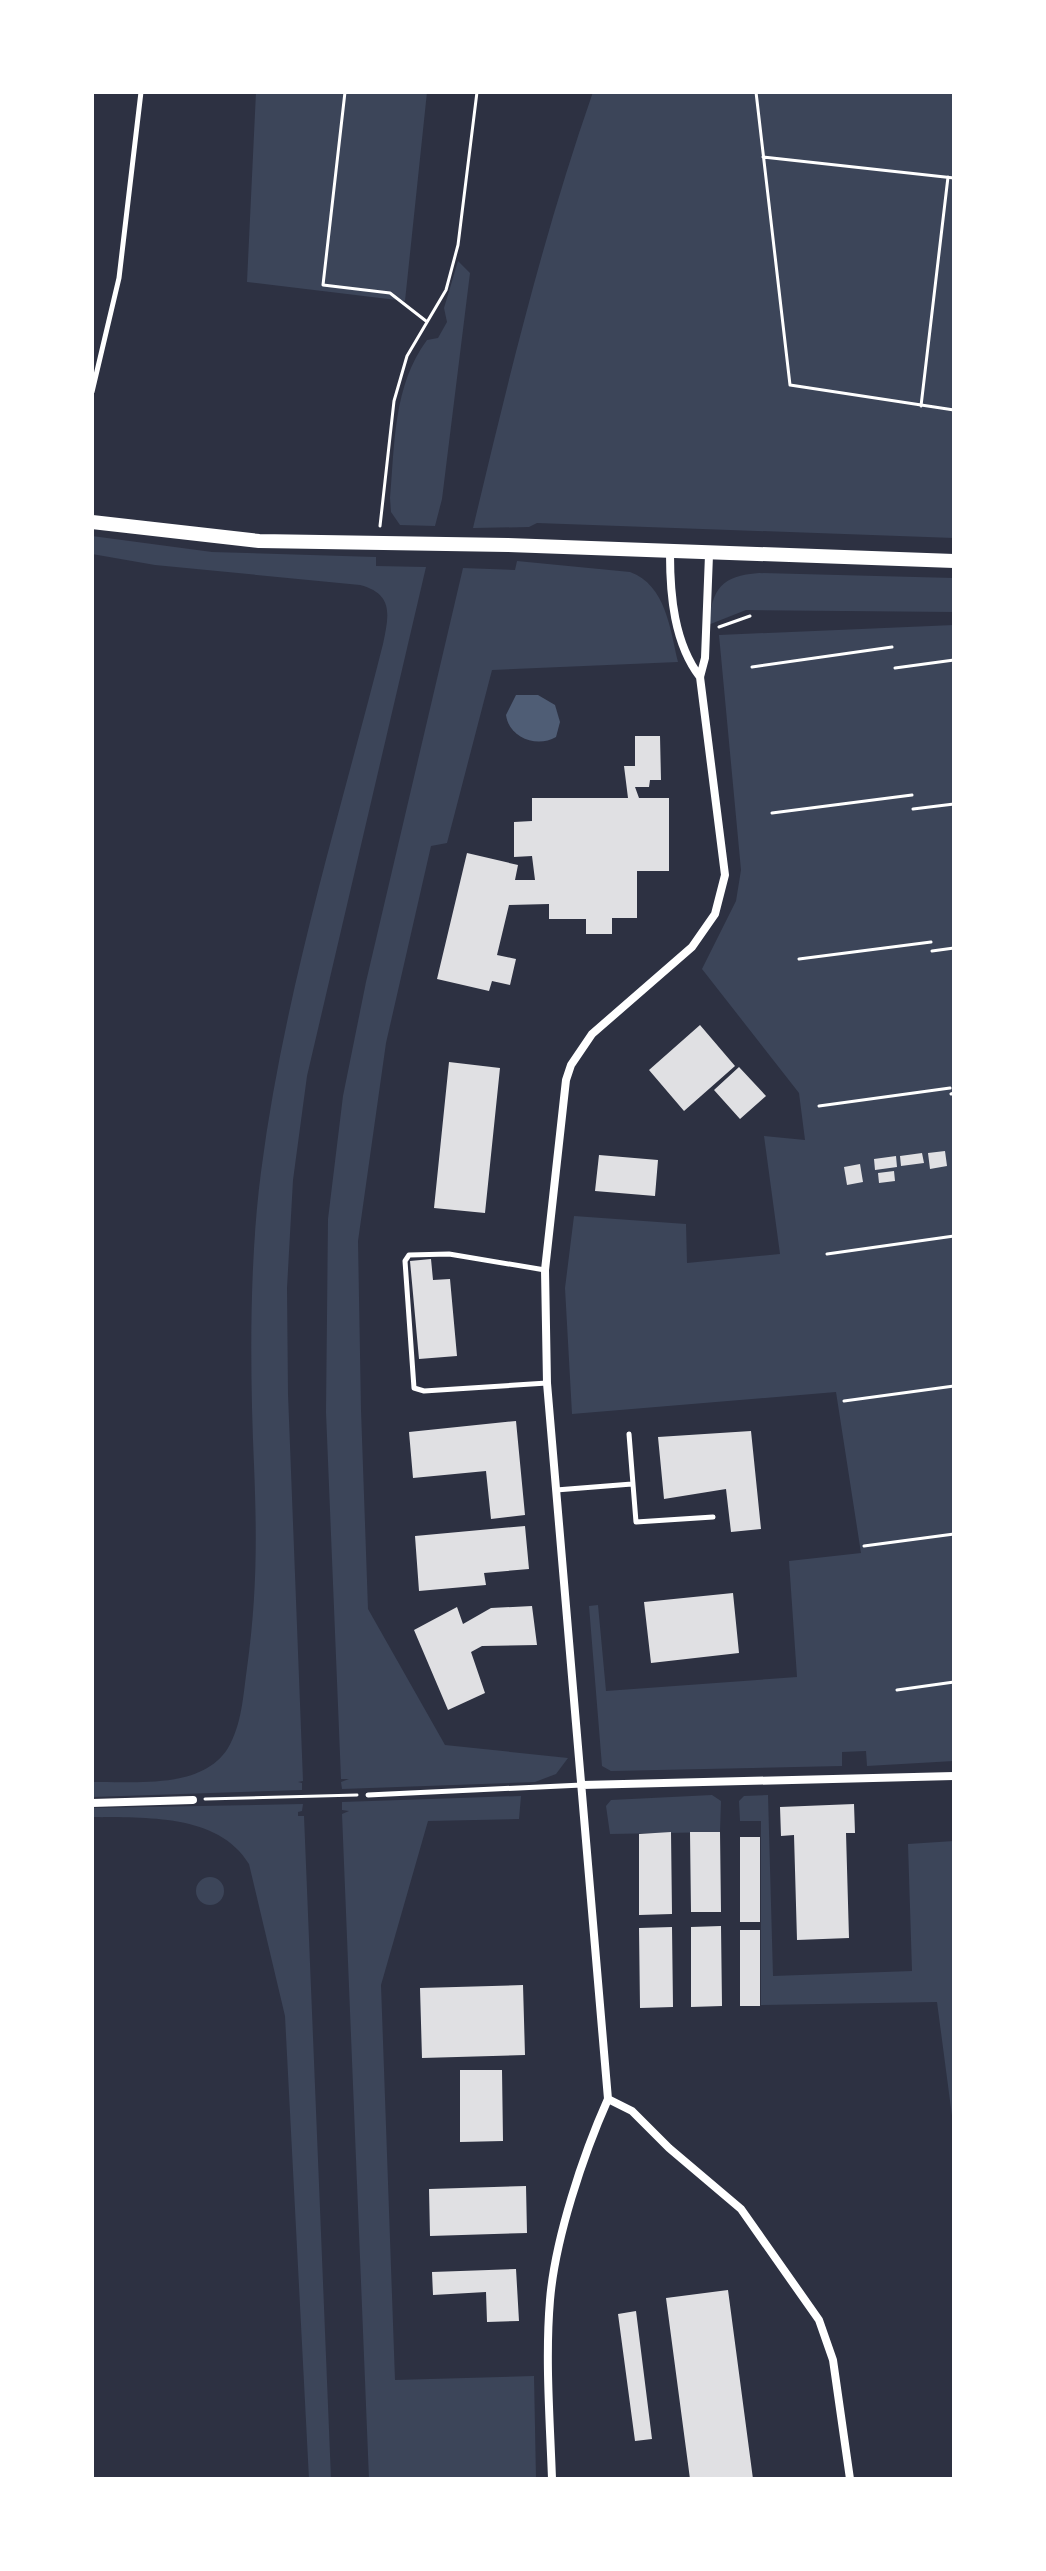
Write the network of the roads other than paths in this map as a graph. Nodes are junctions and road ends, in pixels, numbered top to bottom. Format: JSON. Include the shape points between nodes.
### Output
{"nodes":[{"id":1,"x":141,"y":92,"type":"edge"},
{"id":2,"x":92,"y":392,"type":"edge"},
{"id":3,"x":92,"y":522,"type":"edge"},
{"id":4,"x":670,"y":554,"type":"junction"},
{"id":5,"x":709,"y":555,"type":"junction"},
{"id":6,"x":954,"y":561,"type":"edge"},
{"id":7,"x":700,"y":677,"type":"junction"},
{"id":8,"x":545,"y":1270,"type":"junction"},
{"id":9,"x":547,"y":1383,"type":"junction"},
{"id":10,"x":629,"y":1434,"type":"dead end"},
{"id":11,"x":632,"y":1484,"type":"junction"},
{"id":12,"x":556,"y":1490,"type":"junction"},
{"id":13,"x":713,"y":1517,"type":"dead end"},
{"id":14,"x":954,"y":1776,"type":"edge"},
{"id":15,"x":582,"y":1785,"type":"junction"},
{"id":16,"x":368,"y":1795,"type":"road end"},
{"id":17,"x":193,"y":1800,"type":"road end"},
{"id":18,"x":92,"y":1803,"type":"edge"},
{"id":19,"x":608,"y":2099,"type":"junction"},
{"id":20,"x":552,"y":2479,"type":"edge"},
{"id":21,"x":850,"y":2479,"type":"edge"}],
"edges":[{"from":1,"to":2,"type":"lane","via":[[119,278]]},
{"from":3,"to":4,"type":"main road","via":[[210,538]]},
{"from":4,"to":5,"type":"main road"},
{"from":4,"to":7,"type":"street","via":[[670,597],[689,662]]},
{"from":5,"to":6,"type":"main road"},
{"from":5,"to":7,"type":"street"},
{"from":7,"to":8,"type":"street","via":[[724,850],[721,896],[706,931],[692,947],[592,1034],[571,1065],[562,1103]]},
{"from":8,"to":9,"type":"street"},
{"from":8,"to":9,"type":"lane","via":[[449,1254],[409,1255],[405,1261],[414,1388]]},
{"from":9,"to":12,"type":"street"},
{"from":10,"to":11,"type":"lane"},
{"from":11,"to":12,"type":"lane"},
{"from":11,"to":13,"type":"lane","via":[[636,1522]]},
{"from":12,"to":15,"type":"street"},
{"from":14,"to":15,"type":"street"},
{"from":15,"to":16,"type":"lane"},
{"from":15,"to":19,"type":"street"},
{"from":17,"to":18,"type":"street"},
{"from":19,"to":20,"type":"street","via":[[591,2138],[553,2274],[548,2344]]},
{"from":19,"to":21,"type":"street","via":[[632,2111],[741,2209],[819,2320],[833,2360]]}]}
